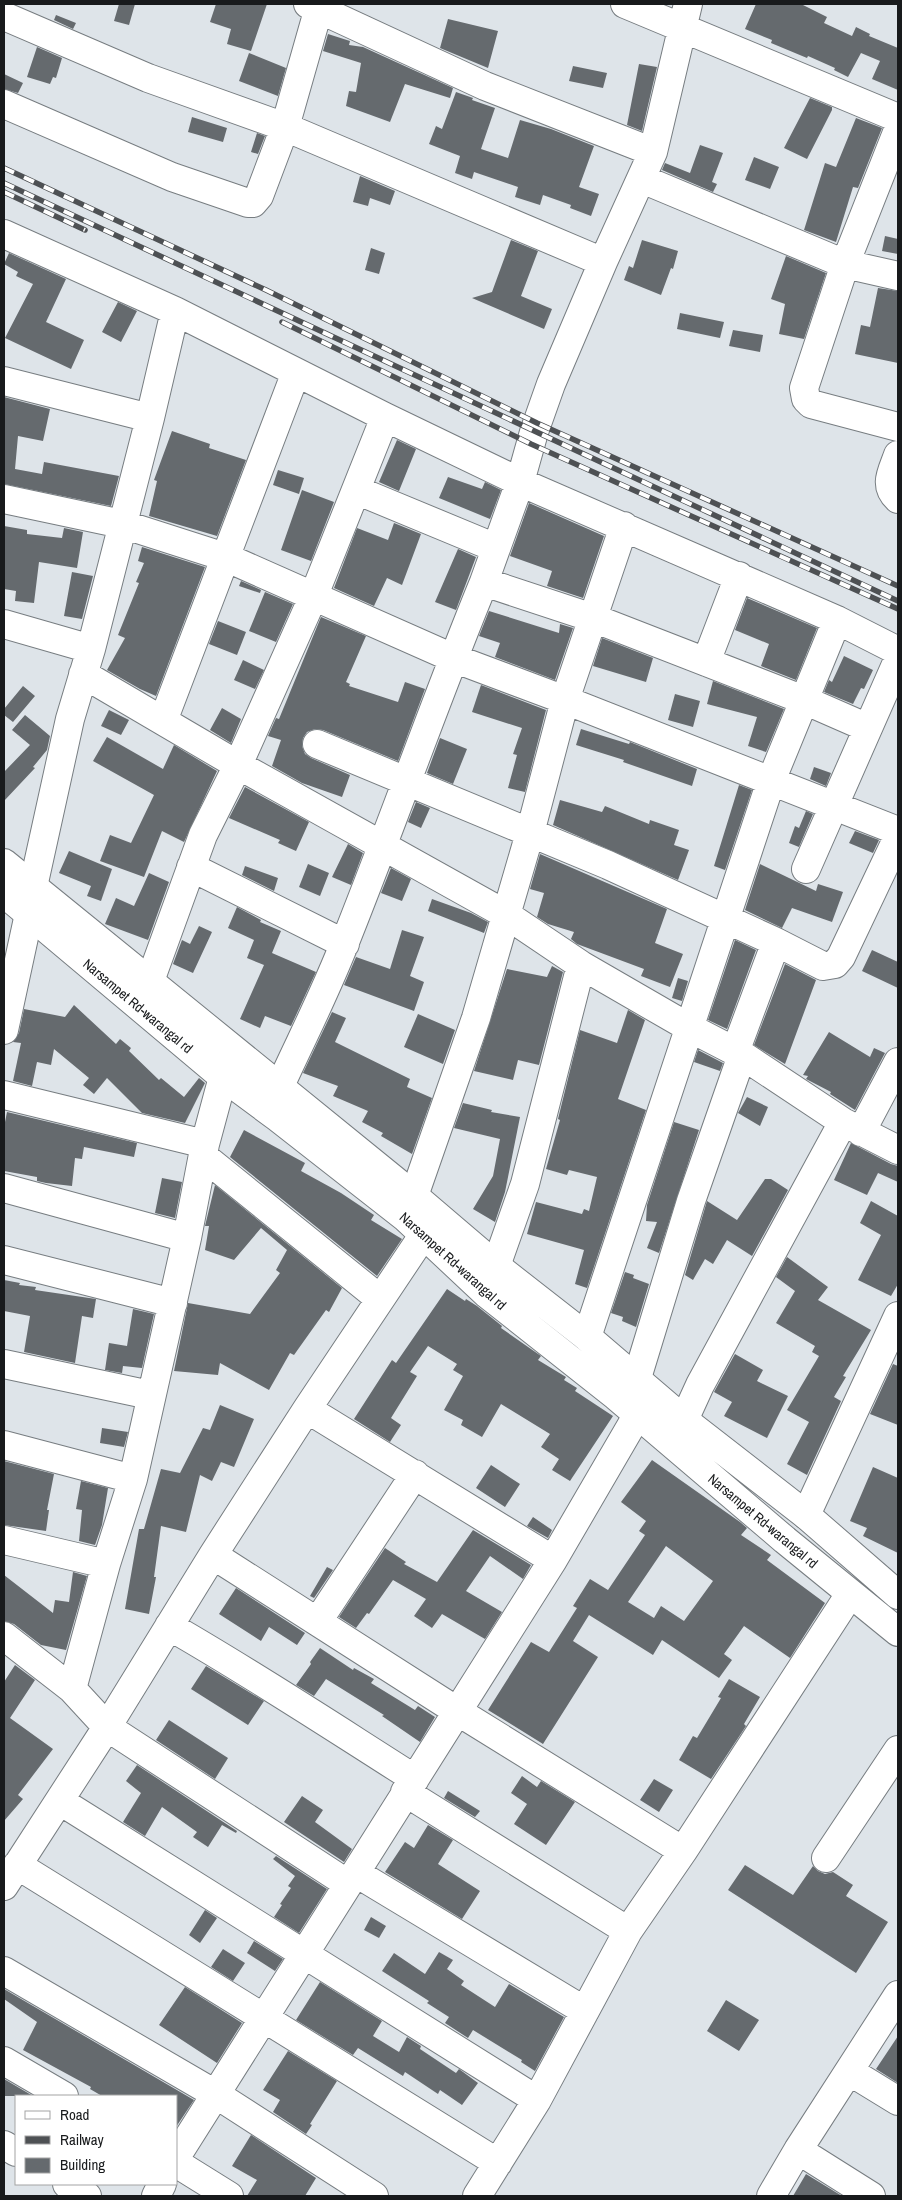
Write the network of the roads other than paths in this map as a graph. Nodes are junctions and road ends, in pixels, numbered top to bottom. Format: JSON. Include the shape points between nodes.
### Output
{"nodes":[{"id":1,"x":625,"y":4,"type":"edge"},
{"id":2,"x":316,"y":5,"type":"edge"},
{"id":3,"x":4,"y":16,"type":"edge"},
{"id":4,"x":686,"y":16,"type":"edge"},
{"id":5,"x":4,"y":104,"type":"edge"},
{"id":6,"x":898,"y":118,"type":"edge"},
{"id":7,"x":285,"y":127,"type":"junction"},
{"id":8,"x":898,"y":130,"type":"edge"},
{"id":9,"x":653,"y":152,"type":"junction"},
{"id":10,"x":642,"y":179,"type":"junction"},
{"id":11,"x":4,"y":234,"type":"edge"},
{"id":12,"x":603,"y":262,"type":"junction"},
{"id":13,"x":845,"y":264,"type":"junction"},
{"id":14,"x":898,"y":276,"type":"edge"},
{"id":15,"x":175,"y":311,"type":"junction"},
{"id":16,"x":296,"y":372,"type":"junction"},
{"id":17,"x":4,"y":381,"type":"edge"},
{"id":18,"x":385,"y":417,"type":"junction"},
{"id":19,"x":150,"y":418,"type":"junction"},
{"id":20,"x":898,"y":427,"type":"edge"},
{"id":21,"x":898,"y":455,"type":"edge"},
{"id":22,"x":520,"y":482,"type":"junction"},
{"id":23,"x":356,"y":490,"type":"junction"},
{"id":24,"x":898,"y":499,"type":"edge"},
{"id":25,"x":4,"y":500,"type":"edge"},
{"id":26,"x":122,"y":524,"type":"junction"},
{"id":27,"x":624,"y":526,"type":"junction"},
{"id":28,"x":496,"y":548,"type":"junction"},
{"id":29,"x":225,"y":557,"type":"junction"},
{"id":30,"x":739,"y":576,"type":"junction"},
{"id":31,"x":484,"y":582,"type":"junction"},
{"id":32,"x":314,"y":595,"type":"junction"},
{"id":33,"x":593,"y":618,"type":"junction"},
{"id":34,"x":837,"y":620,"type":"junction"},
{"id":35,"x":4,"y":624,"type":"edge"},
{"id":36,"x":898,"y":651,"type":"edge"},
{"id":37,"x":453,"y":658,"type":"junction"},
{"id":38,"x":898,"y":660,"type":"edge"},
{"id":39,"x":87,"y":662,"type":"junction"},
{"id":40,"x":706,"y":662,"type":"junction"},
{"id":41,"x":565,"y":700,"type":"junction"},
{"id":42,"x":804,"y":700,"type":"junction"},
{"id":43,"x":163,"y":721,"type":"junction"},
{"id":44,"x":868,"y":728,"type":"junction"},
{"id":45,"x":317,"y":744,"type":"dead end"},
{"id":46,"x":238,"y":765,"type":"junction"},
{"id":47,"x":771,"y":781,"type":"junction"},
{"id":48,"x":408,"y":782,"type":"junction"},
{"id":49,"x":835,"y":806,"type":"junction"},
{"id":50,"x":898,"y":831,"type":"edge"},
{"id":51,"x":530,"y":833,"type":"junction"},
{"id":52,"x":898,"y":837,"type":"edge"},
{"id":53,"x":382,"y":846,"type":"junction"},
{"id":54,"x":4,"y":863,"type":"edge"},
{"id":55,"x":191,"y":867,"type":"junction"},
{"id":56,"x":806,"y":869,"type":"dead end"},
{"id":57,"x":33,"y":887,"type":"junction"},
{"id":58,"x":4,"y":894,"type":"edge"},
{"id":59,"x":29,"y":914,"type":"junction"},
{"id":60,"x":505,"y":914,"type":"junction"},
{"id":61,"x":725,"y":918,"type":"junction"},
{"id":62,"x":776,"y":942,"type":"junction"},
{"id":63,"x":345,"y":944,"type":"junction"},
{"id":64,"x":581,"y":965,"type":"junction"},
{"id":65,"x":150,"y":981,"type":"junction"},
{"id":66,"x":9,"y":986,"type":"edge"},
{"id":67,"x":690,"y":1028,"type":"junction"},
{"id":68,"x":4,"y":1030,"type":"edge"},
{"id":69,"x":738,"y":1054,"type":"junction"},
{"id":70,"x":898,"y":1062,"type":"edge"},
{"id":71,"x":222,"y":1077,"type":"junction"},
{"id":72,"x":280,"y":1086,"type":"junction"},
{"id":73,"x":4,"y":1095,"type":"edge"},
{"id":74,"x":852,"y":1127,"type":"junction"},
{"id":75,"x":204,"y":1150,"type":"junction"},
{"id":76,"x":898,"y":1150,"type":"edge"},
{"id":77,"x":4,"y":1188,"type":"edge"},
{"id":78,"x":415,"y":1216,"type":"junction"},
{"id":79,"x":187,"y":1238,"type":"junction"},
{"id":80,"x":4,"y":1260,"type":"edge"},
{"id":81,"x":496,"y":1266,"type":"junction"},
{"id":82,"x":380,"y":1299,"type":"junction"},
{"id":83,"x":173,"y":1304,"type":"junction"},
{"id":84,"x":898,"y":1316,"type":"edge"},
{"id":85,"x":587,"y":1337,"type":"junction"},
{"id":86,"x":4,"y":1364,"type":"edge"},
{"id":87,"x":637,"y":1378,"type":"junction"},
{"id":88,"x":150,"y":1395,"type":"junction"},
{"id":89,"x":307,"y":1409,"type":"junction"},
{"id":90,"x":638,"y":1414,"type":"junction"},
{"id":91,"x":684,"y":1420,"type":"junction"},
{"id":92,"x":4,"y":1445,"type":"edge"},
{"id":93,"x":415,"y":1474,"type":"junction"},
{"id":94,"x":133,"y":1479,"type":"junction"},
{"id":95,"x":806,"y":1514,"type":"junction"},
{"id":96,"x":4,"y":1540,"type":"edge"},
{"id":97,"x":213,"y":1555,"type":"junction"},
{"id":98,"x":553,"y":1560,"type":"junction"},
{"id":99,"x":106,"y":1564,"type":"junction"},
{"id":100,"x":850,"y":1594,"type":"junction"},
{"id":101,"x":898,"y":1595,"type":"edge"},
{"id":102,"x":318,"y":1621,"type":"junction"},
{"id":103,"x":169,"y":1626,"type":"junction"},
{"id":104,"x":898,"y":1632,"type":"edge"},
{"id":105,"x":4,"y":1636,"type":"edge"},
{"id":106,"x":72,"y":1689,"type":"junction"},
{"id":107,"x":457,"y":1711,"type":"junction"},
{"id":108,"x":107,"y":1727,"type":"junction"},
{"id":109,"x":897,"y":1755,"type":"edge"},
{"id":110,"x":410,"y":1785,"type":"junction"},
{"id":111,"x":60,"y":1801,"type":"junction"},
{"id":112,"x":683,"y":1851,"type":"junction"},
{"id":113,"x":826,"y":1858,"type":"dead end"},
{"id":114,"x":10,"y":1875,"type":"edge"},
{"id":115,"x":352,"y":1879,"type":"junction"},
{"id":116,"x":628,"y":1930,"type":"junction"},
{"id":117,"x":304,"y":1953,"type":"junction"},
{"id":118,"x":4,"y":1970,"type":"edge"},
{"id":119,"x":898,"y":1996,"type":"edge"},
{"id":120,"x":585,"y":2011,"type":"junction"},
{"id":121,"x":265,"y":2019,"type":"junction"},
{"id":122,"x":4,"y":2061,"type":"edge"},
{"id":123,"x":849,"y":2072,"type":"junction"},
{"id":124,"x":62,"y":2095,"type":"edge"},
{"id":125,"x":217,"y":2095,"type":"junction"},
{"id":126,"x":537,"y":2100,"type":"junction"},
{"id":127,"x":898,"y":2101,"type":"edge"},
{"id":128,"x":4,"y":2145,"type":"edge"},
{"id":129,"x":798,"y":2150,"type":"junction"},
{"id":130,"x":15,"y":2151,"type":"edge"},
{"id":131,"x":178,"y":2154,"type":"edge"},
{"id":132,"x":498,"y":2163,"type":"junction"},
{"id":133,"x":178,"y":2164,"type":"edge"},
{"id":134,"x":69,"y":2185,"type":"edge"},
{"id":135,"x":87,"y":2196,"type":"edge"},
{"id":136,"x":229,"y":2196,"type":"edge"},
{"id":137,"x":374,"y":2196,"type":"edge"},
{"id":138,"x":477,"y":2196,"type":"edge"},
{"id":139,"x":771,"y":2196,"type":"edge"},
{"id":140,"x":871,"y":2196,"type":"edge"}],
"edges":[{"from":1,"to":4,"type":"street"},
{"from":2,"to":7,"type":"street"},
{"from":2,"to":9,"type":"street","via":[[485,86]]},
{"from":3,"to":7,"type":"street","via":[[148,78]]},
{"from":4,"to":6,"type":"street"},
{"from":4,"to":9,"type":"street"},
{"from":5,"to":7,"type":"street","via":[[172,177],[248,204],[260,196]]},
{"from":7,"to":12,"type":"street"},
{"from":8,"to":13,"type":"street"},
{"from":9,"to":10,"type":"street"},
{"from":10,"to":12,"type":"street"},
{"from":10,"to":13,"type":"street"},
{"from":11,"to":15,"type":"street"},
{"from":12,"to":22,"type":"street","via":[[551,384]]},
{"from":13,"to":14,"type":"street"},
{"from":13,"to":20,"type":"street","via":[[804,395],[811,404]]},
{"from":15,"to":16,"type":"street"},
{"from":15,"to":19,"type":"street"},
{"from":16,"to":18,"type":"street"},
{"from":16,"to":29,"type":"street"},
{"from":17,"to":19,"type":"street"},
{"from":18,"to":22,"type":"street"},
{"from":18,"to":23,"type":"street"},
{"from":19,"to":26,"type":"street"},
{"from":21,"to":24,"type":"street","via":[[889,487]]},
{"from":22,"to":27,"type":"street"},
{"from":22,"to":28,"type":"street"},
{"from":23,"to":28,"type":"street"},
{"from":23,"to":32,"type":"street"},
{"from":25,"to":26,"type":"street"},
{"from":26,"to":29,"type":"street"},
{"from":26,"to":39,"type":"street"},
{"from":27,"to":30,"type":"street"},
{"from":27,"to":33,"type":"street"},
{"from":28,"to":31,"type":"street"},
{"from":29,"to":32,"type":"street"},
{"from":29,"to":43,"type":"street"},
{"from":30,"to":34,"type":"street"},
{"from":30,"to":40,"type":"street"},
{"from":31,"to":33,"type":"street"},
{"from":31,"to":37,"type":"street"},
{"from":32,"to":37,"type":"street"},
{"from":32,"to":46,"type":"street"},
{"from":33,"to":40,"type":"street"},
{"from":33,"to":41,"type":"street"},
{"from":34,"to":36,"type":"street"},
{"from":34,"to":42,"type":"street"},
{"from":35,"to":39,"type":"street"},
{"from":37,"to":41,"type":"street"},
{"from":37,"to":48,"type":"street"},
{"from":38,"to":44,"type":"street"},
{"from":39,"to":43,"type":"street"},
{"from":39,"to":57,"type":"street","via":[[70,719]]},
{"from":40,"to":42,"type":"street"},
{"from":41,"to":47,"type":"street"},
{"from":41,"to":51,"type":"street"},
{"from":42,"to":44,"type":"street"},
{"from":42,"to":47,"type":"street"},
{"from":43,"to":46,"type":"street"},
{"from":44,"to":49,"type":"street"},
{"from":45,"to":48,"type":"street"},
{"from":46,"to":53,"type":"street"},
{"from":46,"to":55,"type":"street"},
{"from":47,"to":49,"type":"street"},
{"from":47,"to":61,"type":"street"},
{"from":48,"to":51,"type":"street"},
{"from":48,"to":53,"type":"street"},
{"from":49,"to":50,"type":"street"},
{"from":49,"to":56,"type":"street"},
{"from":51,"to":60,"type":"street"},
{"from":51,"to":61,"type":"street"},
{"from":52,"to":62,"type":"street","via":[[835,964],[822,966]]},
{"from":53,"to":60,"type":"street"},
{"from":53,"to":63,"type":"street"},
{"from":54,"to":57,"type":"street","name":"Narsampet Rd-warangal rd"},
{"from":55,"to":63,"type":"street"},
{"from":55,"to":65,"type":"street"},
{"from":57,"to":65,"type":"street","name":"Narsampet Rd-warangal rd"},
{"from":58,"to":59,"type":"street","name":"Narsampet Rd-warangal rd"},
{"from":59,"to":66,"type":"street"},
{"from":59,"to":71,"type":"street","name":"Narsampet Rd-warangal rd"},
{"from":60,"to":64,"type":"street"},
{"from":60,"to":78,"type":"street"},
{"from":61,"to":62,"type":"street"},
{"from":61,"to":67,"type":"street"},
{"from":62,"to":69,"type":"street"},
{"from":63,"to":72,"type":"street"},
{"from":64,"to":67,"type":"street"},
{"from":64,"to":81,"type":"street","via":[[524,1184]]},
{"from":65,"to":72,"type":"street","name":"Narsampet Rd-warangal rd"},
{"from":66,"to":68,"type":"street"},
{"from":67,"to":69,"type":"street"},
{"from":67,"to":85,"type":"street"},
{"from":69,"to":74,"type":"street"},
{"from":69,"to":87,"type":"street"},
{"from":70,"to":74,"type":"street"},
{"from":71,"to":75,"type":"street"},
{"from":71,"to":78,"type":"street","name":"Narsampet Rd-warangal rd"},
{"from":72,"to":78,"type":"street","name":"Narsampet Rd-warangal rd"},
{"from":73,"to":75,"type":"street"},
{"from":74,"to":76,"type":"street"},
{"from":74,"to":91,"type":"street","via":[[718,1351]]},
{"from":75,"to":79,"type":"street"},
{"from":75,"to":82,"type":"street"},
{"from":77,"to":79,"type":"street"},
{"from":78,"to":81,"type":"street","name":"Narsampet Rd-warangal rd"},
{"from":78,"to":82,"type":"street"},
{"from":78,"to":90,"type":"street","name":"Narsampet Rd-warangal rd","via":[[487,1294]]},
{"from":79,"to":83,"type":"street"},
{"from":80,"to":83,"type":"street"},
{"from":81,"to":85,"type":"street","name":"Narsampet Rd-warangal rd"},
{"from":82,"to":89,"type":"street"},
{"from":83,"to":88,"type":"street"},
{"from":84,"to":95,"type":"street"},
{"from":85,"to":87,"type":"street","name":"Narsampet Rd-warangal rd"},
{"from":86,"to":88,"type":"street"},
{"from":87,"to":91,"type":"street","name":"Narsampet Rd-warangal rd"},
{"from":88,"to":94,"type":"street"},
{"from":89,"to":93,"type":"street"},
{"from":89,"to":97,"type":"street"},
{"from":90,"to":98,"type":"street"},
{"from":90,"to":100,"type":"street","name":"Narsampet Rd-warangal rd"},
{"from":91,"to":95,"type":"street","name":"Narsampet Rd-warangal rd"},
{"from":92,"to":94,"type":"street"},
{"from":93,"to":98,"type":"street"},
{"from":93,"to":102,"type":"street"},
{"from":94,"to":99,"type":"street"},
{"from":95,"to":101,"type":"street","name":"Narsampet Rd-warangal rd"},
{"from":96,"to":99,"type":"street"},
{"from":97,"to":102,"type":"street"},
{"from":97,"to":103,"type":"street"},
{"from":98,"to":107,"type":"street"},
{"from":99,"to":106,"type":"street"},
{"from":100,"to":104,"type":"street","name":"Narsampet Rd-warangal rd"},
{"from":100,"to":112,"type":"street"},
{"from":102,"to":107,"type":"street"},
{"from":103,"to":108,"type":"street"},
{"from":103,"to":110,"type":"street","via":[[240,1666]]},
{"from":105,"to":106,"type":"street"},
{"from":106,"to":108,"type":"street"},
{"from":107,"to":110,"type":"street"},
{"from":107,"to":112,"type":"street"},
{"from":108,"to":111,"type":"street"},
{"from":108,"to":115,"type":"street"},
{"from":109,"to":113,"type":"street"},
{"from":110,"to":115,"type":"street"},
{"from":110,"to":116,"type":"street"},
{"from":111,"to":114,"type":"street"},
{"from":111,"to":117,"type":"street"},
{"from":112,"to":116,"type":"street"},
{"from":114,"to":121,"type":"street"},
{"from":115,"to":117,"type":"street"},
{"from":115,"to":120,"type":"street"},
{"from":116,"to":120,"type":"street"},
{"from":117,"to":121,"type":"street"},
{"from":117,"to":126,"type":"street"},
{"from":118,"to":125,"type":"street"},
{"from":119,"to":123,"type":"street"},
{"from":120,"to":126,"type":"street"},
{"from":121,"to":125,"type":"street"},
{"from":121,"to":132,"type":"street"},
{"from":122,"to":124,"type":"street"},
{"from":123,"to":127,"type":"street"},
{"from":123,"to":129,"type":"street"},
{"from":125,"to":131,"type":"street"},
{"from":125,"to":137,"type":"street"},
{"from":126,"to":132,"type":"street"},
{"from":128,"to":130,"type":"street"},
{"from":129,"to":139,"type":"street"},
{"from":129,"to":140,"type":"street"},
{"from":132,"to":138,"type":"street"},
{"from":133,"to":136,"type":"street"},
{"from":134,"to":135,"type":"street"}]}
